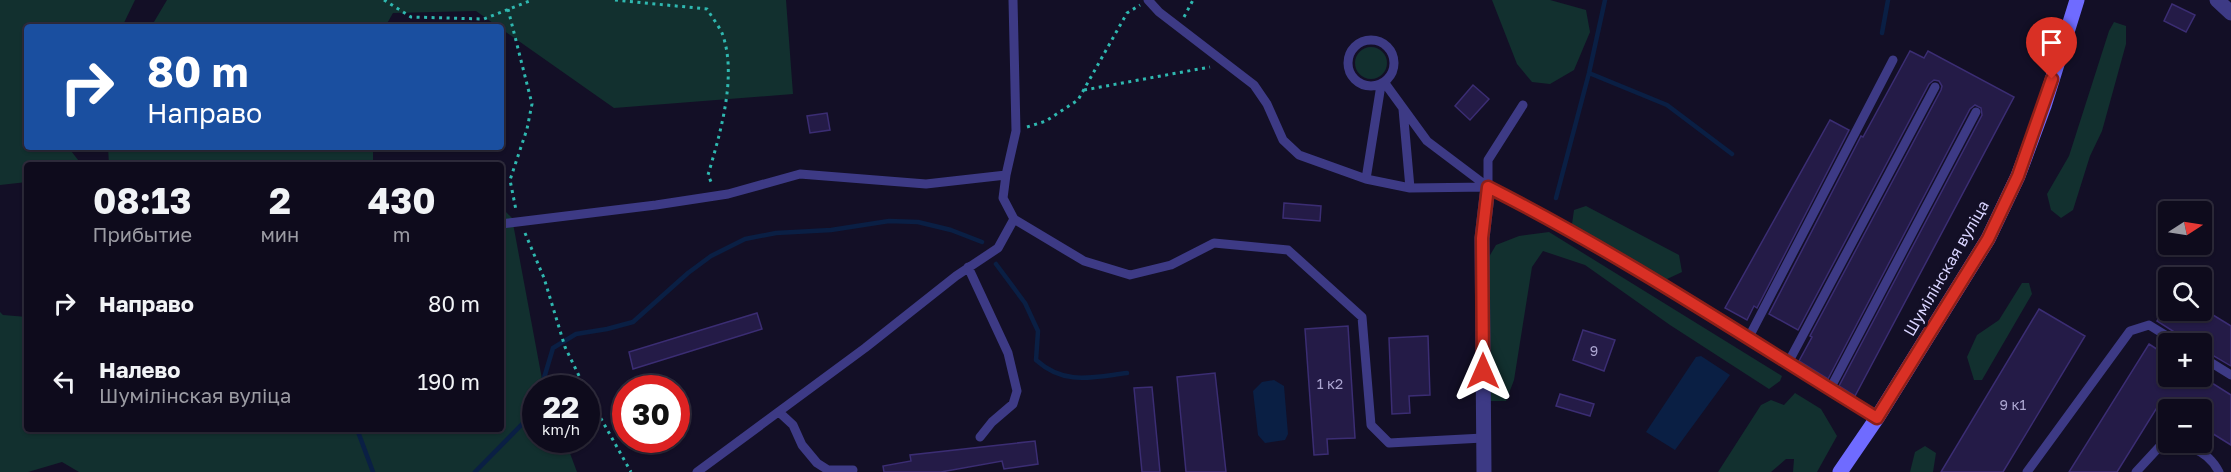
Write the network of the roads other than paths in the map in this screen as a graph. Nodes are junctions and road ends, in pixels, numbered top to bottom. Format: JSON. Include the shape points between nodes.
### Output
{"nodes":[{"id":1,"x":1013,"y":0,"type":"edge"},
{"id":2,"x":1148,"y":0,"type":"edge"},
{"id":3,"x":2077,"y":0,"type":"edge"},
{"id":4,"x":2217,"y":0,"type":"edge"},
{"id":5,"x":2231,"y":13,"type":"edge"},
{"id":6,"x":1893,"y":60,"type":"dead end"},
{"id":7,"x":1382,"y":83,"type":"junction"},
{"id":8,"x":1935,"y":87,"type":"dead end"},
{"id":9,"x":1523,"y":105,"type":"dead end"},
{"id":10,"x":1403,"y":108,"type":"junction"},
{"id":11,"x":1976,"y":112,"type":"dead end"},
{"id":12,"x":1006,"y":175,"type":"junction"},
{"id":13,"x":1366,"y":179,"type":"junction"},
{"id":14,"x":1488,"y":187,"type":"junction"},
{"id":15,"x":1410,"y":188,"type":"junction"},
{"id":16,"x":1014,"y":219,"type":"junction"},
{"id":17,"x":504,"y":224,"type":"edge"},
{"id":18,"x":968,"y":267,"type":"junction"},
{"id":19,"x":2163,"y":333,"type":"edge"},
{"id":20,"x":1749,"y":336,"type":"junction"},
{"id":21,"x":1788,"y":363,"type":"junction"},
{"id":22,"x":2212,"y":363,"type":"edge"},
{"id":23,"x":2231,"y":375,"type":"edge"},
{"id":24,"x":1830,"y":389,"type":"junction"},
{"id":25,"x":779,"y":412,"type":"junction"},
{"id":26,"x":1877,"y":418,"type":"junction"},
{"id":27,"x":980,"y":437,"type":"dead end"},
{"id":28,"x":1483,"y":438,"type":"junction"},
{"id":29,"x":853,"y":470,"type":"dead end"},
{"id":30,"x":697,"y":472,"type":"edge"},
{"id":31,"x":1484,"y":472,"type":"edge"},
{"id":32,"x":1840,"y":472,"type":"edge"},
{"id":33,"x":2026,"y":472,"type":"edge"},
{"id":34,"x":2136,"y":472,"type":"edge"},
{"id":35,"x":2219,"y":472,"type":"edge"}],
"edges":[{"from":1,"to":12,"type":"lane","via":[[1016,131]]},
{"from":2,"to":13,"type":"lane","via":[[1254,85],[1268,104],[1283,140],[1299,155]]},
{"from":3,"to":26,"type":"main road","name":"Шумілінская вуліца","via":[[2018,176],[1988,239]]},
{"from":4,"to":5,"type":"street"},
{"from":6,"to":20,"type":"lane"},
{"from":7,"to":7,"type":"lane","via":[[1393,72],[1393,54],[1380,41],[1362,41],[1349,54],[1350,72],[1362,85]]},
{"from":7,"to":10,"type":"lane"},
{"from":7,"to":13,"type":"lane"},
{"from":8,"to":21,"type":"lane"},
{"from":9,"to":14,"type":"lane","via":[[1488,160]]},
{"from":10,"to":14,"type":"lane","via":[[1427,141]]},
{"from":10,"to":15,"type":"lane"},
{"from":11,"to":24,"type":"lane"},
{"from":12,"to":16,"type":"lane","via":[[1003,198]]},
{"from":12,"to":17,"type":"lane","via":[[926,184],[800,174],[728,194]]},
{"from":13,"to":15,"type":"lane"},
{"from":14,"to":15,"type":"lane"},
{"from":14,"to":20,"type":"lane","via":[[1546,216]]},
{"from":14,"to":28,"type":"street","via":[[1482,238]]},
{"from":16,"to":18,"type":"lane","via":[[998,248]]},
{"from":16,"to":28,"type":"lane","via":[[1084,261],[1130,275],[1171,265],[1214,243],[1288,250],[1362,317],[1371,425],[1389,444]]},
{"from":18,"to":25,"type":"lane"},
{"from":18,"to":27,"type":"lane","via":[[1008,353],[1017,391],[1013,404]]},
{"from":19,"to":33,"type":"lane","via":[[2150,325],[2130,331]]},
{"from":20,"to":21,"type":"lane"},
{"from":21,"to":24,"type":"lane"},
{"from":22,"to":23,"type":"lane"},
{"from":24,"to":26,"type":"lane"},
{"from":25,"to":29,"type":"lane","via":[[794,425],[802,445],[817,463],[828,471]]},
{"from":25,"to":30,"type":"lane"},
{"from":26,"to":32,"type":"main road","name":"Шумілінская вуліца"},
{"from":28,"to":31,"type":"street"},
{"from":34,"to":35,"type":"lane","via":[[2161,445],[2187,446],[2213,461]]}]}
